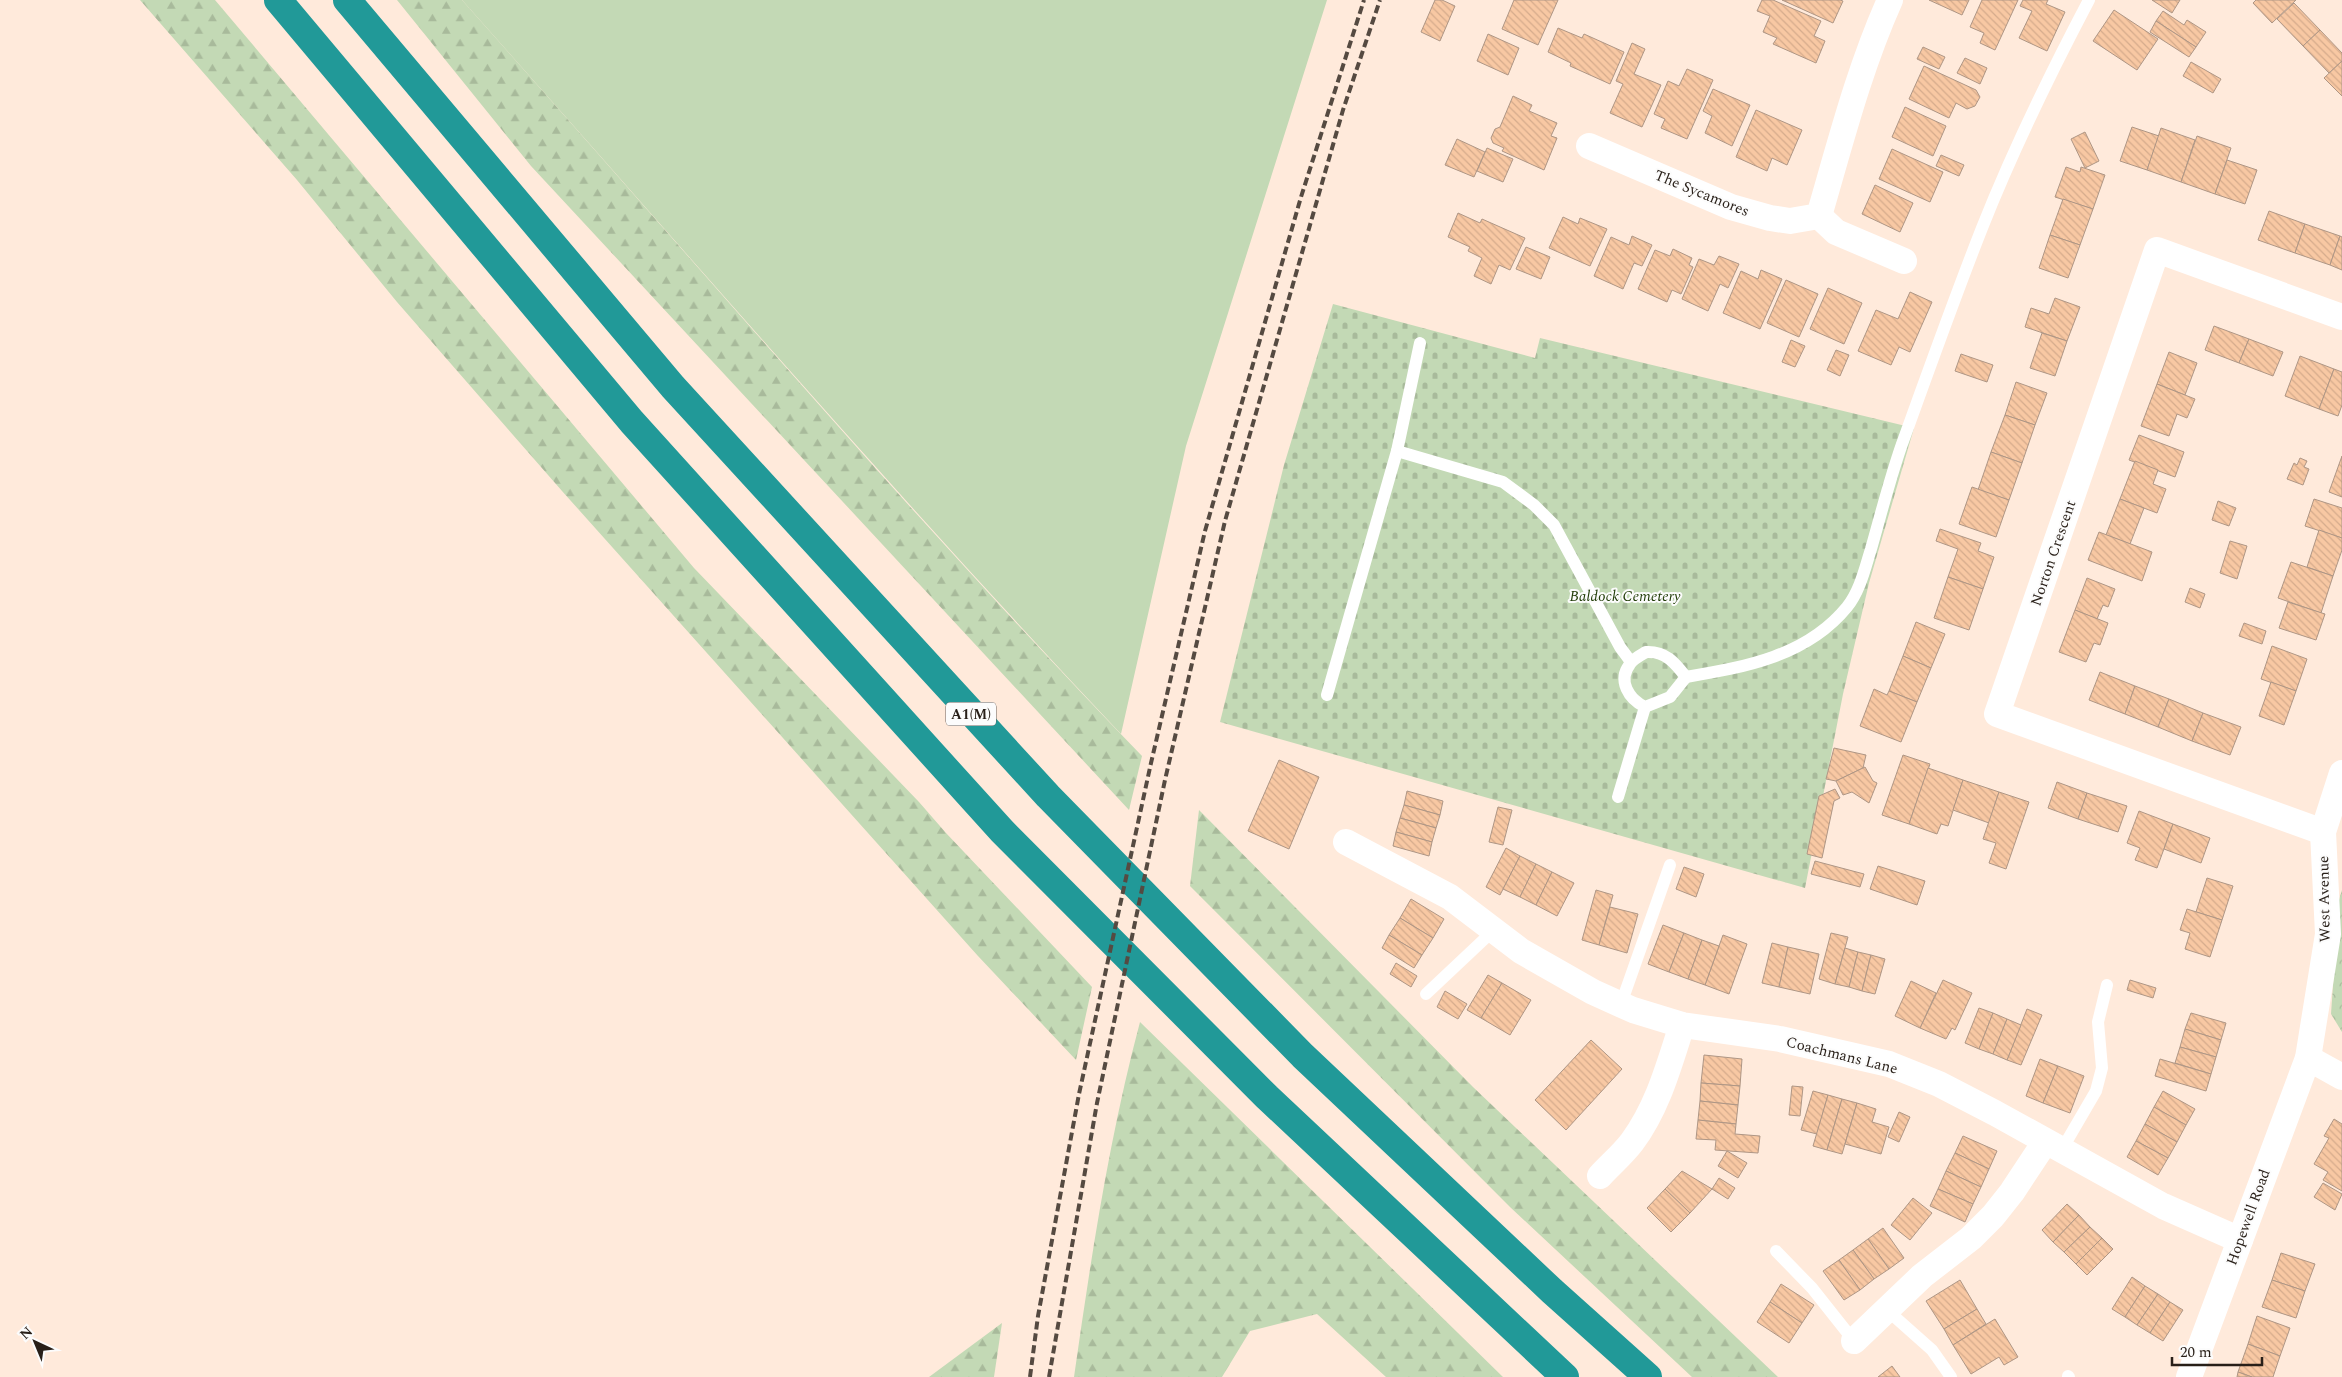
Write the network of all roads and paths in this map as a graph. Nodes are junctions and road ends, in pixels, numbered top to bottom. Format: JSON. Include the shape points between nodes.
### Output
{"nodes":[{"id":1,"x":278,"y":0,"type":"edge"},
{"id":2,"x":347,"y":0,"type":"edge"},
{"id":3,"x":1890,"y":0,"type":"edge"},
{"id":4,"x":2089,"y":0,"type":"edge"},
{"id":5,"x":1589,"y":146,"type":"dead end"},
{"id":6,"x":1819,"y":216,"type":"junction"},
{"id":7,"x":1904,"y":261,"type":"dead end"},
{"id":8,"x":2342,"y":317,"type":"edge"},
{"id":9,"x":1420,"y":343,"type":"dead end"},
{"id":10,"x":1396,"y":452,"type":"junction"},
{"id":11,"x":1631,"y":662,"type":"junction"},
{"id":12,"x":1686,"y":677,"type":"junction"},
{"id":13,"x":1327,"y":695,"type":"dead end"},
{"id":14,"x":1645,"y":707,"type":"junction"},
{"id":15,"x":2342,"y":772,"type":"edge"},
{"id":16,"x":1618,"y":797,"type":"dead end"},
{"id":17,"x":2323,"y":832,"type":"junction"},
{"id":18,"x":1346,"y":842,"type":"dead end"},
{"id":19,"x":1670,"y":865,"type":"dead end"},
{"id":20,"x":1494,"y":930,"type":"junction"},
{"id":21,"x":2107,"y":984,"type":"dead end"},
{"id":22,"x":1426,"y":994,"type":"dead end"},
{"id":23,"x":1621,"y":1004,"type":"junction"},
{"id":24,"x":1682,"y":1025,"type":"junction"},
{"id":25,"x":2308,"y":1058,"type":"junction"},
{"id":26,"x":2342,"y":1077,"type":"edge"},
{"id":27,"x":2053,"y":1147,"type":"junction"},
{"id":28,"x":1600,"y":1176,"type":"dead end"},
{"id":29,"x":2240,"y":1240,"type":"junction"},
{"id":30,"x":1776,"y":1251,"type":"dead end"},
{"id":31,"x":1886,"y":1310,"type":"junction"},
{"id":32,"x":1854,"y":1341,"type":"joint"},
{"id":33,"x":1565,"y":1377,"type":"edge"},
{"id":34,"x":1648,"y":1377,"type":"edge"},
{"id":35,"x":1952,"y":1377,"type":"edge"},
{"id":36,"x":2189,"y":1377,"type":"edge"}],
"edges":[{"from":1,"to":33,"type":"highway","via":[[632,422],[1002,831],[1267,1097]]},
{"from":2,"to":34,"type":"highway","number":"A1(M)","via":[[673,387],[1048,796],[1303,1056]]},
{"from":3,"to":6,"type":"street","via":[[1845,124]]},
{"from":4,"to":12,"type":"lane","via":[[2040,97],[1982,227],[1899,454],[1862,579],[1850,605],[1812,640],[1788,652],[1746,666]]},
{"from":5,"to":6,"type":"street","name":"The Sycamores","via":[[1730,208],[1790,221]]},
{"from":6,"to":7,"type":"street","via":[[1836,232]]},
{"from":8,"to":17,"type":"street","name":"Norton Crescent","via":[[2157,250],[1997,714]]},
{"from":9,"to":10,"type":"lane"},
{"from":10,"to":11,"type":"lane","via":[[1503,482],[1534,504],[1554,525]]},
{"from":10,"to":13,"type":"lane"},
{"from":11,"to":12,"type":"lane","via":[[1646,652],[1657,652],[1675,663]]},
{"from":11,"to":14,"type":"lane","via":[[1625,673],[1629,694],[1633,701]]},
{"from":12,"to":14,"type":"lane","via":[[1670,697]]},
{"from":14,"to":16,"type":"lane"},
{"from":15,"to":17,"type":"street","name":"West Avenue"},
{"from":17,"to":25,"type":"street","name":"West Avenue","via":[[2328,934]]},
{"from":18,"to":20,"type":"street","name":"Coachmans Lane","via":[[1450,897]]},
{"from":19,"to":23,"type":"lane"},
{"from":20,"to":22,"type":"lane"},
{"from":20,"to":23,"type":"street","name":"Coachmans Lane","via":[[1528,955]]},
{"from":21,"to":27,"type":"lane","via":[[2098,1022],[2102,1068],[2096,1091]]},
{"from":23,"to":24,"type":"street","name":"Coachmans Lane"},
{"from":24,"to":27,"type":"street","name":"Coachmans Lane","via":[[1780,1039],[1889,1064],[1939,1084]]},
{"from":24,"to":28,"type":"street","via":[[1661,1089],[1645,1122],[1631,1143]]},
{"from":25,"to":26,"type":"street"},
{"from":25,"to":29,"type":"street","name":"Hopewell Road"},
{"from":27,"to":29,"type":"street","name":"Coachmans Lane","via":[[2163,1206]]},
{"from":27,"to":31,"type":"street","via":[[1993,1216]]},
{"from":29,"to":36,"type":"street","name":"Hopewell Road"},
{"from":30,"to":32,"type":"lane","via":[[1812,1288]]},
{"from":31,"to":32,"type":"street"},
{"from":31,"to":35,"type":"lane","via":[[1932,1350]]}]}
